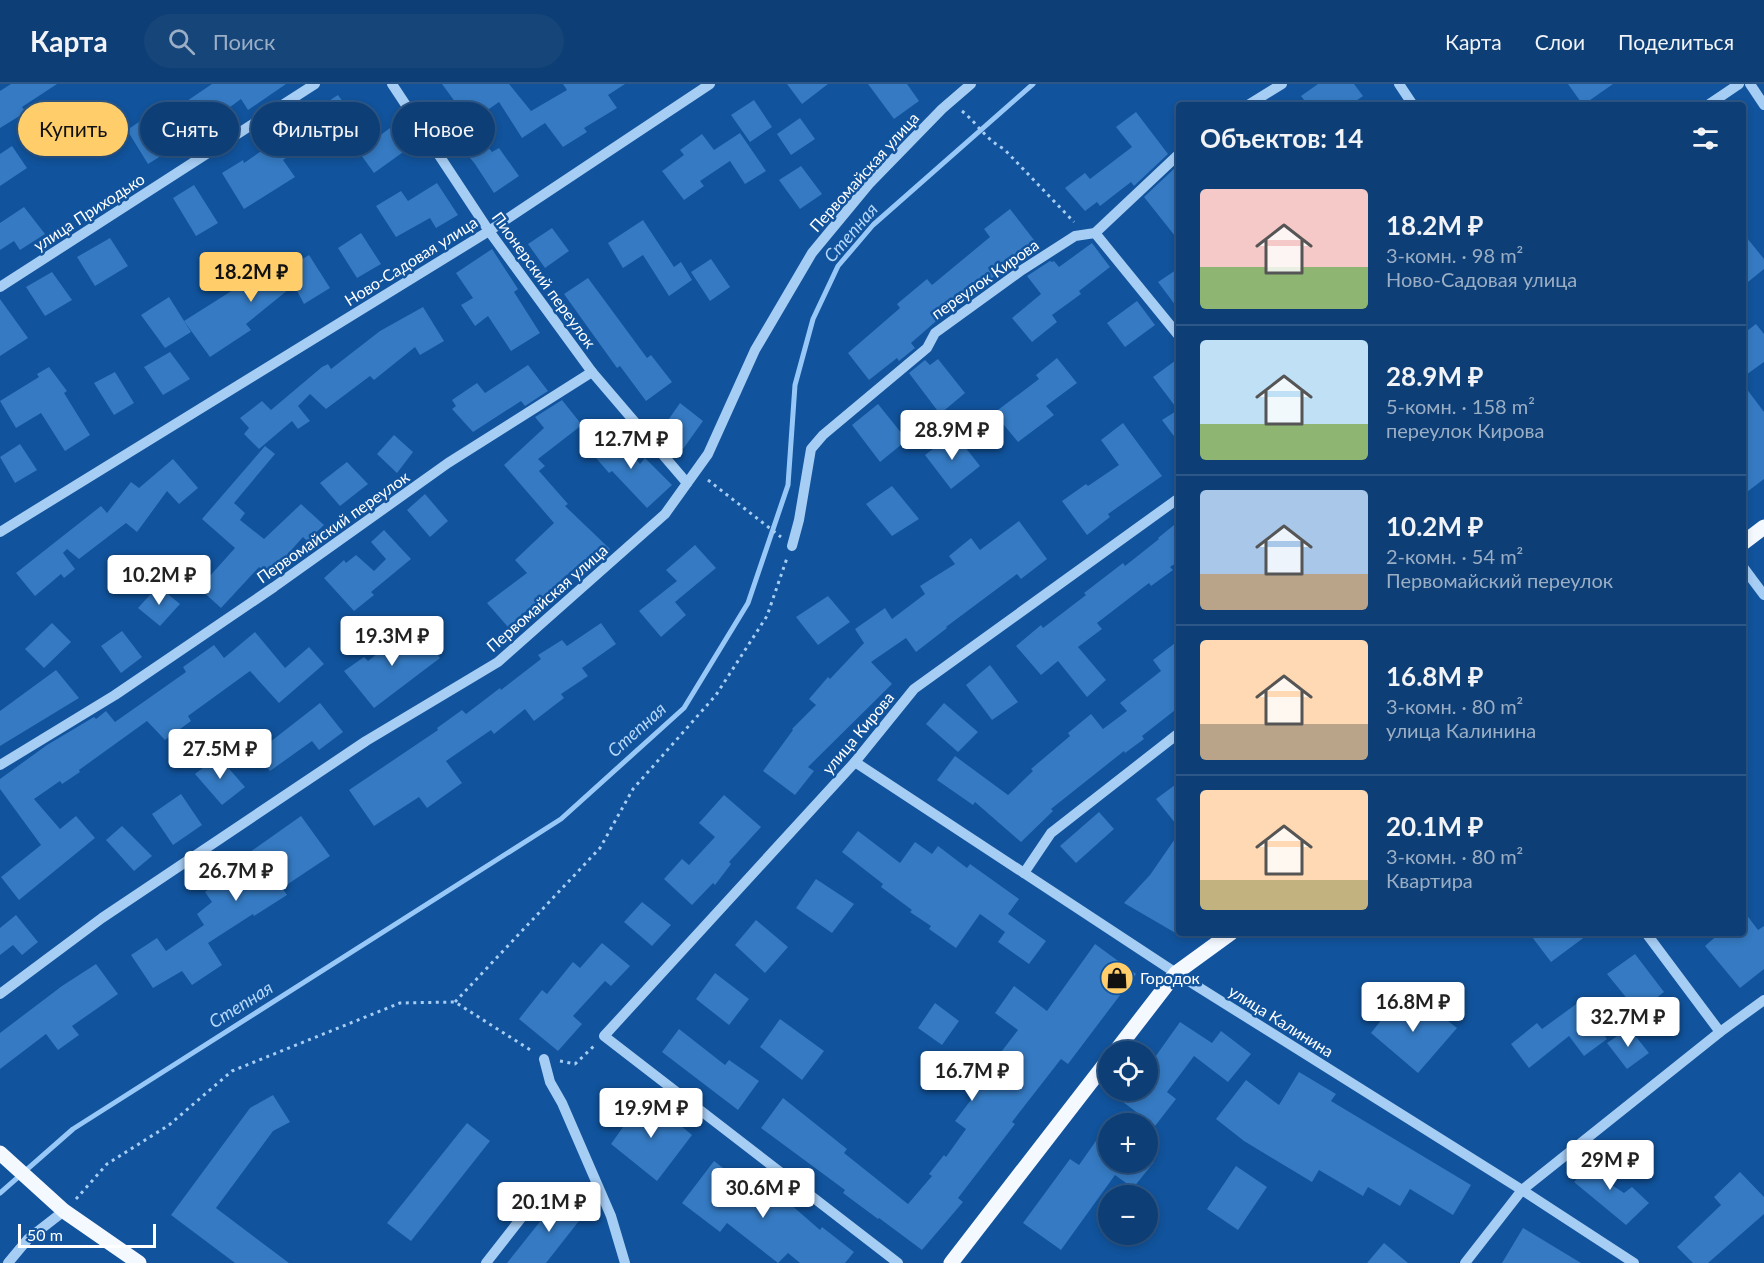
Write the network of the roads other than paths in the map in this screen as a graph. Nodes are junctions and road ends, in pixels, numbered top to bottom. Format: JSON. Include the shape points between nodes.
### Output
{"nodes":[{"id":1,"x":315,"y":84,"type":"edge"},
{"id":2,"x":392,"y":84,"type":"edge"},
{"id":3,"x":710,"y":84,"type":"edge"},
{"id":4,"x":971,"y":84,"type":"edge"},
{"id":5,"x":1282,"y":84,"type":"edge"},
{"id":6,"x":1400,"y":84,"type":"edge"},
{"id":7,"x":1739,"y":84,"type":"edge"},
{"id":8,"x":1750,"y":84,"type":"edge"},
{"id":9,"x":1253,"y":102,"type":"edge"},
{"id":10,"x":1411,"y":102,"type":"edge"},
{"id":11,"x":1712,"y":102,"type":"edge"},
{"id":12,"x":1764,"y":105,"type":"edge"},
{"id":13,"x":1176,"y":157,"type":"edge"},
{"id":14,"x":489,"y":231,"type":"junction"},
{"id":15,"x":1090,"y":234,"type":"junction"},
{"id":16,"x":0,"y":287,"type":"edge"},
{"id":17,"x":1176,"y":333,"type":"edge"},
{"id":18,"x":592,"y":372,"type":"junction"},
{"id":19,"x":687,"y":483,"type":"junction"},
{"id":20,"x":1176,"y":500,"type":"edge"},
{"id":21,"x":1764,"y":527,"type":"edge"},
{"id":22,"x":0,"y":532,"type":"edge"},
{"id":23,"x":1746,"y":541,"type":"edge"},
{"id":24,"x":792,"y":546,"type":"road end"},
{"id":25,"x":1746,"y":571,"type":"edge"},
{"id":26,"x":1764,"y":595,"type":"edge"},
{"id":27,"x":1176,"y":735,"type":"edge"},
{"id":28,"x":855,"y":762,"type":"junction"},
{"id":29,"x":0,"y":765,"type":"edge"},
{"id":30,"x":1024,"y":873,"type":"junction"},
{"id":31,"x":1227,"y":936,"type":"edge"},
{"id":32,"x":1648,"y":936,"type":"edge"},
{"id":33,"x":1176,"y":973,"type":"junction"},
{"id":34,"x":0,"y":994,"type":"edge"},
{"id":35,"x":1764,"y":1000,"type":"edge"},
{"id":36,"x":1720,"y":1032,"type":"junction"},
{"id":37,"x":1123,"y":1041,"type":"edge"},
{"id":38,"x":544,"y":1059,"type":"road end"},
{"id":39,"x":1098,"y":1073,"type":"edge"},
{"id":40,"x":0,"y":1153,"type":"edge"},
{"id":41,"x":543,"y":1190,"type":"dead end"},
{"id":42,"x":1522,"y":1190,"type":"junction"},
{"id":43,"x":59,"y":1206,"type":"junction"},
{"id":44,"x":8,"y":1263,"type":"edge"},
{"id":45,"x":139,"y":1263,"type":"edge"},
{"id":46,"x":486,"y":1263,"type":"edge"},
{"id":47,"x":625,"y":1263,"type":"edge"},
{"id":48,"x":898,"y":1263,"type":"edge"},
{"id":49,"x":951,"y":1263,"type":"edge"},
{"id":50,"x":1465,"y":1263,"type":"edge"},
{"id":51,"x":1634,"y":1263,"type":"edge"}],
"edges":[{"from":1,"to":16,"type":"street","name":"улица Приходько"},
{"from":2,"to":14,"type":"street","name":"Пионерский переулок"},
{"from":3,"to":14,"type":"street","name":"Ново-Садовая улица"},
{"from":4,"to":19,"type":"street","name":"Первомайская улица","via":[[869,184],[812,253],[755,350],[708,454]]},
{"from":5,"to":9,"type":"street"},
{"from":6,"to":10,"type":"street"},
{"from":7,"to":11,"type":"street"},
{"from":8,"to":12,"type":"street"},
{"from":13,"to":15,"type":"street","name":"переулок Кирова"},
{"from":14,"to":18,"type":"street","name":"Пионерский переулок"},
{"from":14,"to":22,"type":"street","name":"Ново-Садовая улица"},
{"from":15,"to":17,"type":"street"},
{"from":15,"to":24,"type":"street","name":"переулок Кирова","via":[[1075,236],[936,333],[927,348],[823,435],[811,449]]},
{"from":18,"to":19,"type":"street","name":"Пионерский переулок"},
{"from":18,"to":29,"type":"street","name":"Первомайский переулок","via":[[448,464],[115,695]]},
{"from":19,"to":34,"type":"street","name":"Первомайская улица","via":[[665,514],[498,662],[356,748],[102,918]]},
{"from":20,"to":28,"type":"street","name":"улица Кирова","via":[[914,689]]},
{"from":21,"to":23,"type":"main road"},
{"from":25,"to":26,"type":"street"},
{"from":27,"to":30,"type":"street","via":[[1051,833]]},
{"from":28,"to":30,"type":"street","name":"улица Калинина"},
{"from":28,"to":48,"type":"street","name":"улица Кирова","via":[[604,1036]]},
{"from":30,"to":33,"type":"street","name":"улица Калинина"},
{"from":31,"to":33,"type":"main road"},
{"from":32,"to":36,"type":"street"},
{"from":33,"to":37,"type":"main road"},
{"from":33,"to":42,"type":"street","name":"улица Калинина"},
{"from":35,"to":36,"type":"street"},
{"from":36,"to":42,"type":"street"},
{"from":38,"to":47,"type":"street","via":[[550,1082],[611,1216]]},
{"from":39,"to":49,"type":"main road"},
{"from":40,"to":43,"type":"main road"},
{"from":41,"to":46,"type":"street"},
{"from":42,"to":50,"type":"street"},
{"from":42,"to":51,"type":"street","name":"улица Калинина"},
{"from":43,"to":44,"type":"street"},
{"from":43,"to":45,"type":"main road"}]}
